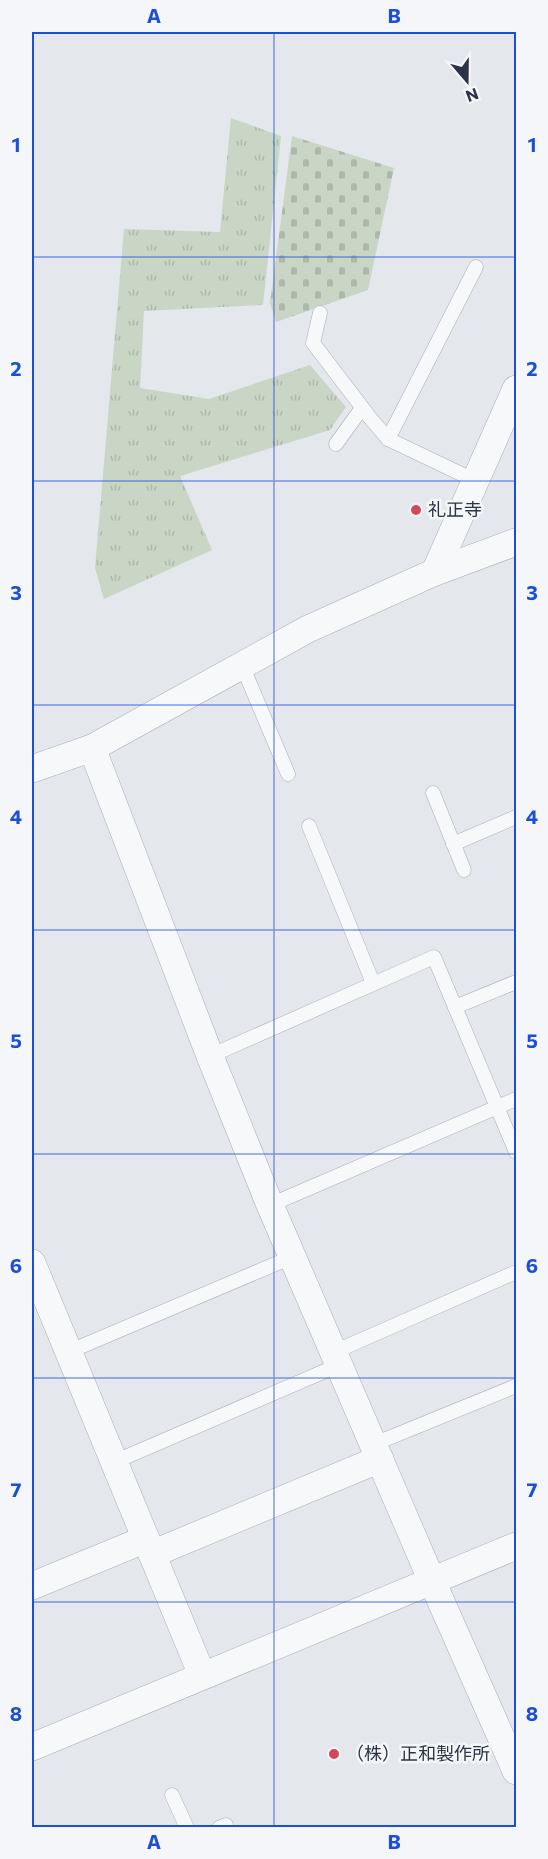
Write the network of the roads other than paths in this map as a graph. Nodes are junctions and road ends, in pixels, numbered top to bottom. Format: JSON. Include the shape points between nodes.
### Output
{"nodes":[{"id":1,"x":476,"y":267,"type":"dead end"},
{"id":2,"x":320,"y":313,"type":"dead end"},
{"id":3,"x":516,"y":389,"type":"edge"},
{"id":4,"x":362,"y":408,"type":"junction"},
{"id":5,"x":388,"y":439,"type":"junction"},
{"id":6,"x":336,"y":444,"type":"dead end"},
{"id":7,"x":476,"y":481,"type":"junction"},
{"id":8,"x":516,"y":542,"type":"edge"},
{"id":9,"x":435,"y":572,"type":"junction"},
{"id":10,"x":242,"y":665,"type":"junction"},
{"id":11,"x":92,"y":748,"type":"junction"},
{"id":12,"x":32,"y":770,"type":"edge"},
{"id":13,"x":288,"y":774,"type":"dead end"},
{"id":14,"x":433,"y":793,"type":"dead end"},
{"id":15,"x":516,"y":817,"type":"edge"},
{"id":16,"x":309,"y":826,"type":"dead end"},
{"id":17,"x":453,"y":844,"type":"junction"},
{"id":18,"x":464,"y":870,"type":"dead end"},
{"id":19,"x":516,"y":982,"type":"edge"},
{"id":20,"x":373,"y":983,"type":"junction"},
{"id":21,"x":455,"y":1007,"type":"junction"},
{"id":22,"x":210,"y":1056,"type":"junction"},
{"id":23,"x":516,"y":1099,"type":"edge"},
{"id":24,"x":497,"y":1107,"type":"junction"},
{"id":25,"x":516,"y":1152,"type":"edge"},
{"id":26,"x":270,"y":1204,"type":"junction"},
{"id":27,"x":292,"y":1257,"type":"junction"},
{"id":28,"x":32,"y":1263,"type":"edge"},
{"id":29,"x":516,"y":1272,"type":"edge"},
{"id":30,"x":68,"y":1352,"type":"junction"},
{"id":31,"x":337,"y":1358,"type":"junction"},
{"id":32,"x":516,"y":1386,"type":"edge"},
{"id":33,"x":377,"y":1452,"type":"junction"},
{"id":34,"x":114,"y":1462,"type":"junction"},
{"id":35,"x":516,"y":1546,"type":"edge"},
{"id":36,"x":149,"y":1547,"type":"junction"},
{"id":37,"x":432,"y":1581,"type":"junction"},
{"id":38,"x":32,"y":1586,"type":"edge"},
{"id":39,"x":202,"y":1675,"type":"junction"},
{"id":40,"x":32,"y":1747,"type":"edge"},
{"id":41,"x":516,"y":1771,"type":"edge"},
{"id":42,"x":172,"y":1795,"type":"dead end"},
{"id":43,"x":187,"y":1827,"type":"edge"}],
"edges":[{"from":1,"to":5,"type":"lane"},
{"from":2,"to":4,"type":"lane","via":[[313,343]]},
{"from":3,"to":7,"type":"street"},
{"from":4,"to":5,"type":"lane"},
{"from":4,"to":6,"type":"lane"},
{"from":5,"to":7,"type":"lane"},
{"from":7,"to":9,"type":"street"},
{"from":8,"to":9,"type":"street"},
{"from":9,"to":10,"type":"street","via":[[308,629]]},
{"from":10,"to":11,"type":"street"},
{"from":10,"to":13,"type":"lane"},
{"from":11,"to":12,"type":"street"},
{"from":11,"to":22,"type":"street"},
{"from":14,"to":17,"type":"lane"},
{"from":15,"to":17,"type":"lane"},
{"from":16,"to":20,"type":"lane"},
{"from":17,"to":18,"type":"lane"},
{"from":19,"to":21,"type":"lane"},
{"from":20,"to":21,"type":"lane","via":[[434,957]]},
{"from":20,"to":22,"type":"lane"},
{"from":21,"to":24,"type":"lane"},
{"from":22,"to":26,"type":"street"},
{"from":23,"to":24,"type":"lane"},
{"from":24,"to":25,"type":"lane"},
{"from":24,"to":26,"type":"lane"},
{"from":26,"to":27,"type":"street"},
{"from":27,"to":30,"type":"lane"},
{"from":27,"to":31,"type":"street"},
{"from":28,"to":30,"type":"street"},
{"from":29,"to":31,"type":"lane"},
{"from":30,"to":34,"type":"street"},
{"from":31,"to":33,"type":"street"},
{"from":31,"to":34,"type":"lane"},
{"from":32,"to":33,"type":"lane"},
{"from":33,"to":36,"type":"street"},
{"from":33,"to":37,"type":"street"},
{"from":34,"to":36,"type":"street"},
{"from":35,"to":37,"type":"street"},
{"from":36,"to":38,"type":"street"},
{"from":36,"to":39,"type":"street"},
{"from":37,"to":39,"type":"street"},
{"from":37,"to":41,"type":"street"},
{"from":39,"to":40,"type":"street"},
{"from":42,"to":43,"type":"lane"}]}
